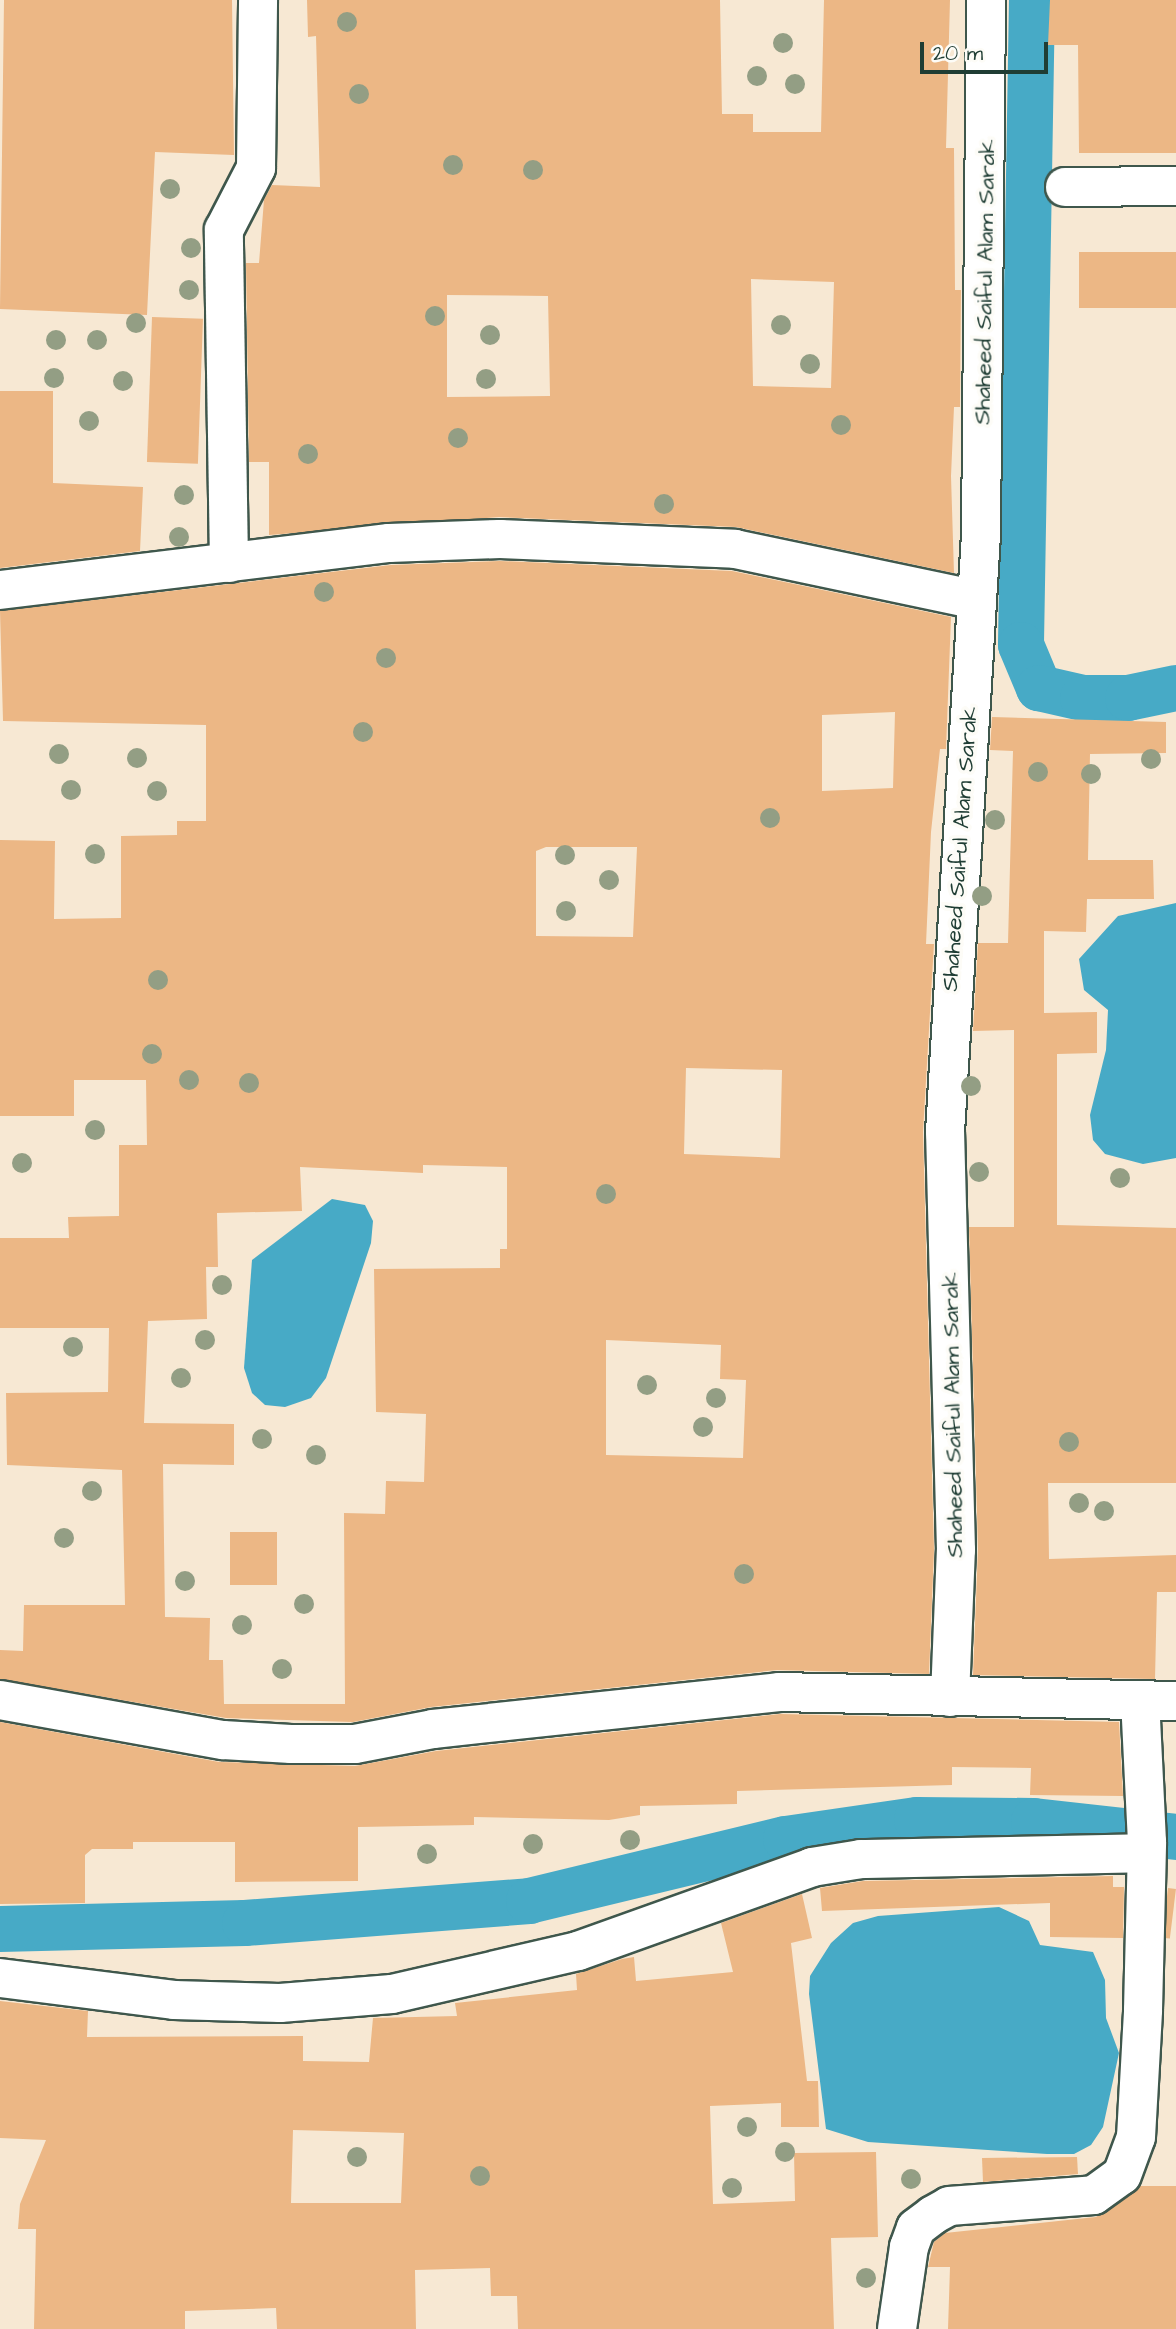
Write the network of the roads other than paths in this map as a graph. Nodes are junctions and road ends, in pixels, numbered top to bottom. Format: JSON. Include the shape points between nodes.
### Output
{"nodes":[{"id":1,"x":258,"y":0,"type":"edge"},
{"id":2,"x":986,"y":0,"type":"edge"},
{"id":3,"x":1176,"y":186,"type":"edge"},
{"id":4,"x":1065,"y":187,"type":"dead end"},
{"id":5,"x":229,"y":563,"type":"junction"},
{"id":6,"x":0,"y":590,"type":"edge"},
{"id":7,"x":977,"y":600,"type":"junction"},
{"id":8,"x":950,"y":1697,"type":"junction"},
{"id":9,"x":0,"y":1700,"type":"edge"},
{"id":10,"x":1152,"y":1710,"type":"edge"},
{"id":11,"x":1146,"y":1847,"type":"junction"},
{"id":12,"x":0,"y":1978,"type":"edge"},
{"id":13,"x":897,"y":2329,"type":"edge"}],
"edges":[{"from":1,"to":5,"type":"street","via":[[256,168],[225,230]]},
{"from":2,"to":7,"type":"street","name":"Shaheed Saiful Alam Sarak","via":[[988,233]]},
{"from":3,"to":4,"type":"street"},
{"from":5,"to":6,"type":"street"},
{"from":5,"to":7,"type":"street","via":[[389,543],[628,541],[735,549]]},
{"from":7,"to":8,"type":"street","name":"Shaheed Saiful Alam Sarak","via":[[945,1132],[956,1537]]},
{"from":8,"to":9,"type":"street","via":[[711,1697],[355,1744],[223,1740]]},
{"from":8,"to":10,"type":"street"},
{"from":10,"to":11,"type":"street"},
{"from":11,"to":12,"type":"street","via":[[861,1859],[812,1867],[578,1951],[392,1994],[280,2003],[174,2000]]},
{"from":11,"to":13,"type":"street","via":[[1136,2137],[1122,2175],[1094,2195],[949,2206],[933,2216],[916,2228],[909,2247]]}]}
